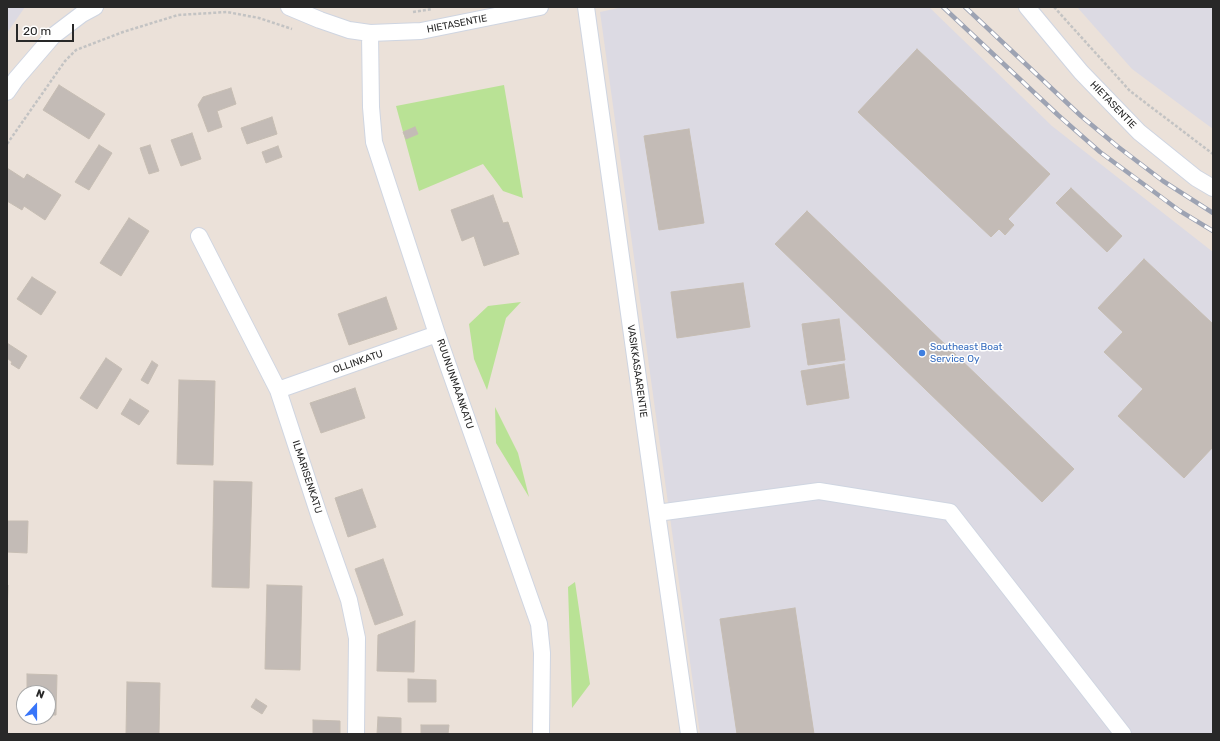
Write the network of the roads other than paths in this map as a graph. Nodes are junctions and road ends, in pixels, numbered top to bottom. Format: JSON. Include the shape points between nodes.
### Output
{"nodes":[{"id":1,"x":95,"y":7,"type":"edge"},
{"id":2,"x":289,"y":7,"type":"edge"},
{"id":3,"x":540,"y":7,"type":"edge"},
{"id":4,"x":586,"y":7,"type":"edge"},
{"id":5,"x":1027,"y":7,"type":"edge"},
{"id":6,"x":370,"y":33,"type":"junction"},
{"id":7,"x":7,"y":92,"type":"edge"},
{"id":8,"x":1213,"y":188,"type":"edge"},
{"id":9,"x":199,"y":236,"type":"dead end"},
{"id":10,"x":437,"y":334,"type":"junction"},
{"id":11,"x":278,"y":390,"type":"junction"},
{"id":12,"x":657,"y":513,"type":"junction"},
{"id":13,"x":356,"y":734,"type":"edge"},
{"id":14,"x":541,"y":734,"type":"edge"},
{"id":15,"x":689,"y":734,"type":"edge"},
{"id":16,"x":1123,"y":734,"type":"edge"}],
"edges":[{"from":1,"to":7,"type":"street","via":[[53,36]]},
{"from":2,"to":6,"type":"street","name":"HIETASENTIE","via":[[350,30]]},
{"from":3,"to":6,"type":"street","name":"HIETASENTIE","via":[[420,31]]},
{"from":4,"to":12,"type":"street","name":"VASIKKASAARENTIE"},
{"from":5,"to":8,"type":"street","name":"HIETASENTIE","via":[[1081,72],[1139,132],[1196,178]]},
{"from":6,"to":10,"type":"street","name":"RUUNUNMAANKATU","via":[[374,142]]},
{"from":9,"to":11,"type":"street","name":"ILMARISENKATU"},
{"from":10,"to":11,"type":"street","name":"OLLINKATU"},
{"from":10,"to":14,"type":"street","name":"RUUNUNMAANKATU","via":[[539,624],[542,653]]},
{"from":11,"to":13,"type":"street","name":"ILMARISENKATU","via":[[349,600],[357,638]]},
{"from":12,"to":15,"type":"street","name":"VASIKKASAARENTIE"},
{"from":12,"to":16,"type":"street","via":[[820,491],[950,512]]}]}
